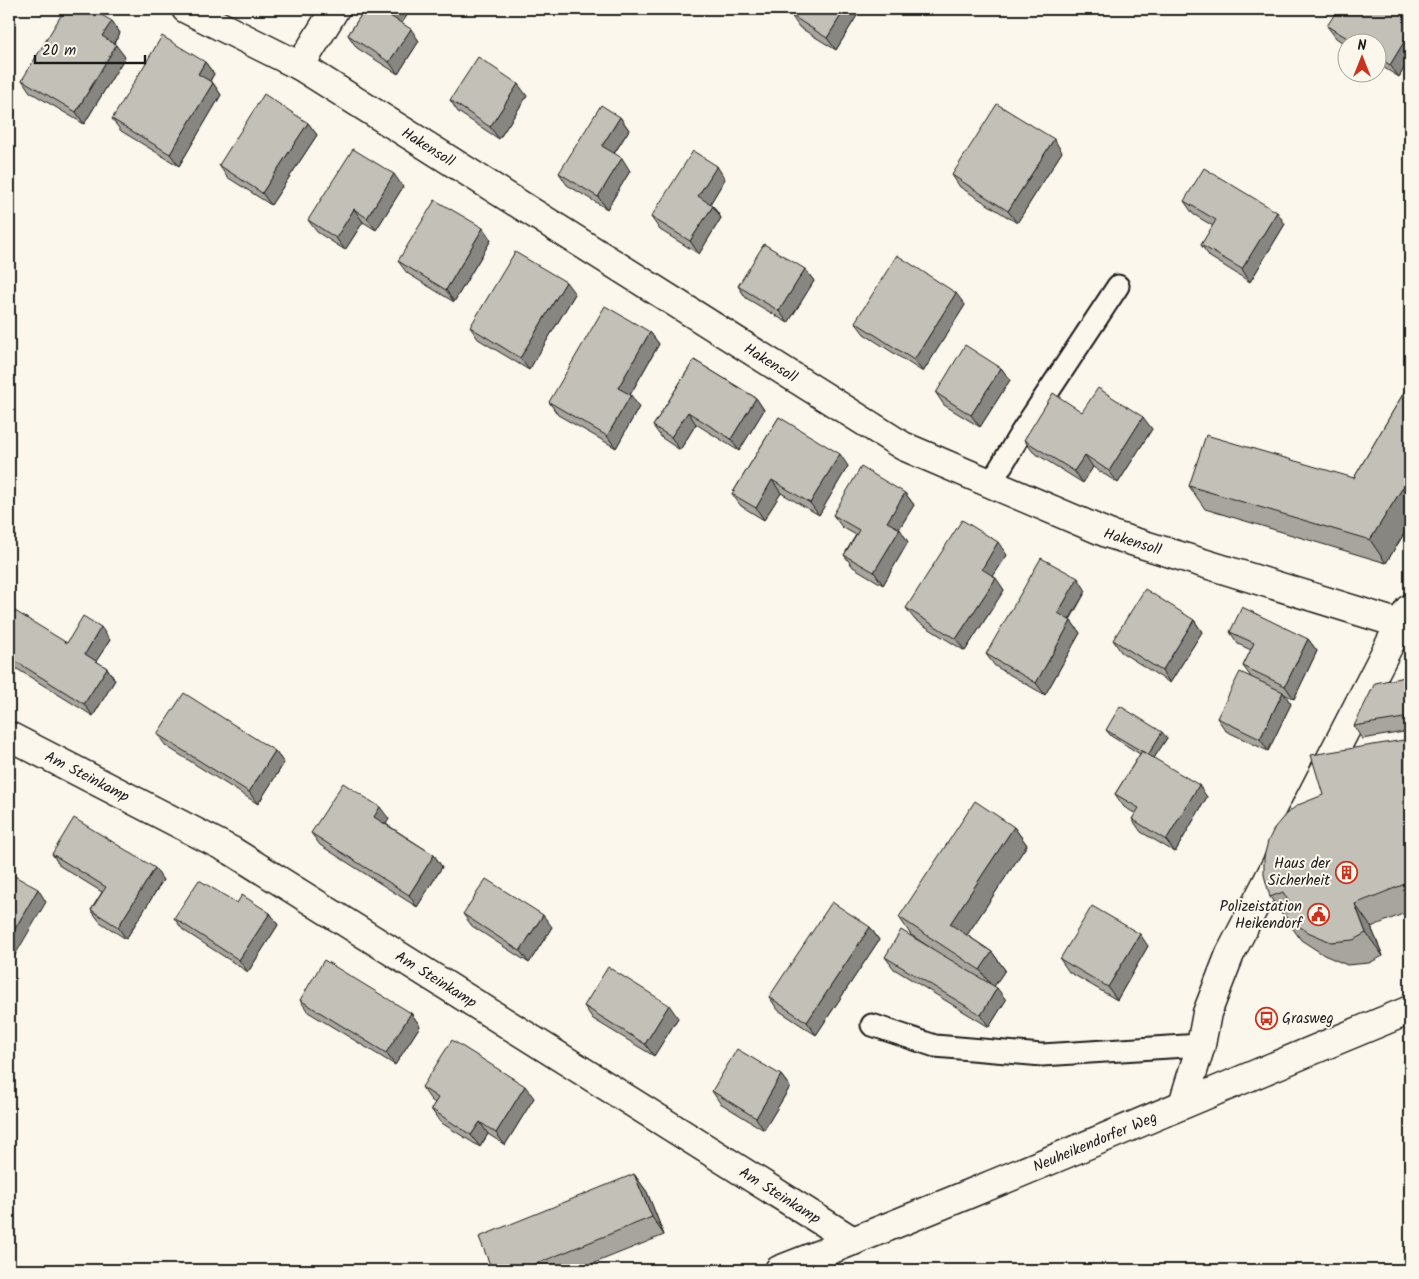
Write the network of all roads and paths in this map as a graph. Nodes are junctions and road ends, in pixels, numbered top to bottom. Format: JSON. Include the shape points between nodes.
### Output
{"nodes":[{"id":1,"x":186,"y":9,"type":"edge"},
{"id":2,"x":335,"y":9,"type":"edge"},
{"id":3,"x":300,"y":66,"type":"junction"},
{"id":4,"x":1118,"y":286,"type":"dead end"},
{"id":5,"x":990,"y":484,"type":"junction"},
{"id":6,"x":1405,"y":616,"type":"edge"},
{"id":7,"x":9,"y":736,"type":"edge"},
{"id":8,"x":1410,"y":1010,"type":"edge"},
{"id":9,"x":872,"y":1026,"type":"dead end"},
{"id":10,"x":1201,"y":1044,"type":"junction"},
{"id":11,"x":1183,"y":1104,"type":"junction"},
{"id":12,"x":853,"y":1241,"type":"junction"},
{"id":13,"x":779,"y":1270,"type":"edge"}],
"edges":[{"from":1,"to":3,"type":"street","name":"Hakensoll"},
{"from":2,"to":3,"type":"street"},
{"from":3,"to":5,"type":"street","name":"Hakensoll","via":[[903,446]]},
{"from":4,"to":5,"type":"lane"},
{"from":5,"to":6,"type":"street","name":"Hakensoll","via":[[1109,534]]},
{"from":6,"to":10,"type":"street","via":[[1230,954],[1207,1013]]},
{"from":7,"to":12,"type":"street","name":"Am Steinkamp","via":[[232,851]]},
{"from":8,"to":11,"type":"street","name":"Neuheikendorfer Weg"},
{"from":9,"to":10,"type":"lane","via":[[935,1046],[1042,1055]]},
{"from":10,"to":11,"type":"street"},
{"from":11,"to":12,"type":"street","name":"Neuheikendorfer Weg"},
{"from":12,"to":13,"type":"street","name":"Neuheikendorfer Weg"}]}
